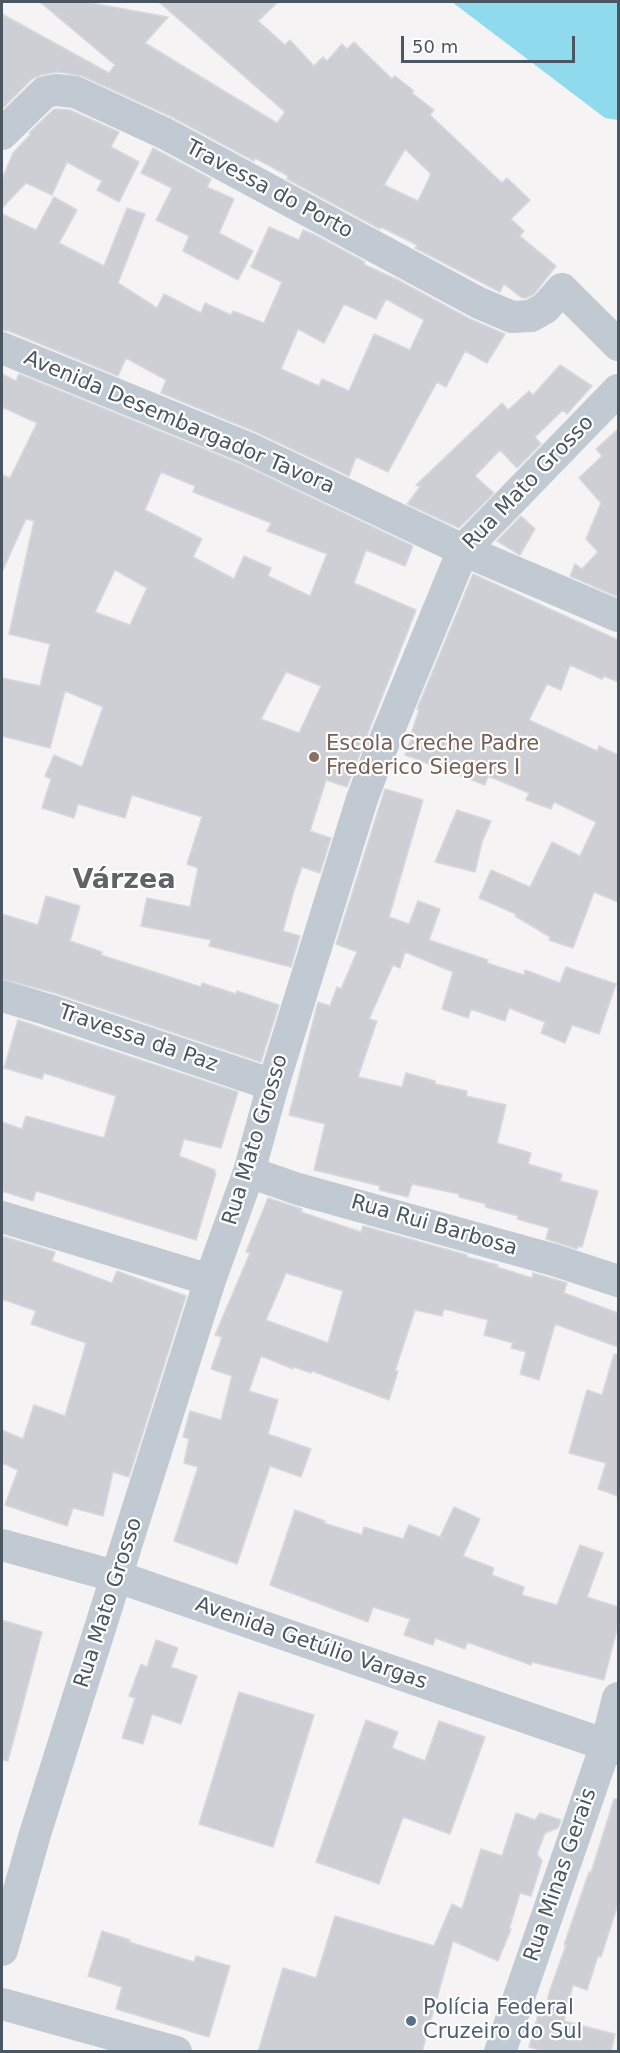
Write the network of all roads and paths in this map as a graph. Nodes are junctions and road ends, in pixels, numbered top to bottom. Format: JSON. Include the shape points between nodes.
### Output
{"nodes":[{"id":1,"x":2,"y":134,"type":"edge"},
{"id":2,"x":618,"y":345,"type":"edge"},
{"id":3,"x":2,"y":348,"type":"edge"},
{"id":4,"x":618,"y":390,"type":"edge"},
{"id":5,"x":463,"y":550,"type":"junction"},
{"id":6,"x":618,"y":616,"type":"edge"},
{"id":7,"x":2,"y":996,"type":"edge"},
{"id":8,"x":273,"y":1085,"type":"junction"},
{"id":9,"x":249,"y":1172,"type":"junction"},
{"id":10,"x":2,"y":1217,"type":"edge"},
{"id":11,"x":210,"y":1280,"type":"junction"},
{"id":12,"x":618,"y":1281,"type":"edge"},
{"id":13,"x":2,"y":1545,"type":"edge"},
{"id":14,"x":118,"y":1577,"type":"junction"},
{"id":15,"x":618,"y":1698,"type":"edge"},
{"id":16,"x":612,"y":1747,"type":"edge"},
{"id":17,"x":2,"y":1950,"type":"edge"},
{"id":18,"x":3,"y":2013,"type":"edge"},
{"id":19,"x":176,"y":2052,"type":"edge"},
{"id":20,"x":500,"y":2052,"type":"edge"}],
"edges":[{"from":1,"to":2,"type":"street","name":"Travessa do Porto","via":[[45,92],[75,92],[164,133],[479,303],[512,317],[531,316],[545,308],[562,289]]},
{"from":3,"to":5,"type":"street","name":"Avenida Desembargador Tavora","via":[[248,448]]},
{"from":4,"to":5,"type":"street","name":"Rua Mato Grosso"},
{"from":5,"to":6,"type":"street","name":"Avenida Desembargador Tavora"},
{"from":5,"to":8,"type":"street","name":"Rua Mato Grosso","via":[[362,799]]},
{"from":7,"to":8,"type":"street","name":"Travessa da Paz"},
{"from":8,"to":9,"type":"street","name":"Rua Mato Grosso"},
{"from":9,"to":11,"type":"street","name":"Rua Mato Grosso"},
{"from":9,"to":12,"type":"street","name":"Rua Rui Barbosa"},
{"from":10,"to":11,"type":"street"},
{"from":11,"to":14,"type":"street","name":"Rua Mato Grosso"},
{"from":13,"to":14,"type":"street","name":"Avenida Getúlio Vargas"},
{"from":14,"to":16,"type":"street","name":"Avenida Getúlio Vargas"},
{"from":14,"to":17,"type":"street","name":"Rua Mato Grosso"},
{"from":15,"to":16,"type":"street","name":"Rua Minas Gerais"},
{"from":16,"to":20,"type":"street","name":"Rua Minas Gerais"},
{"from":18,"to":19,"type":"street"}]}
